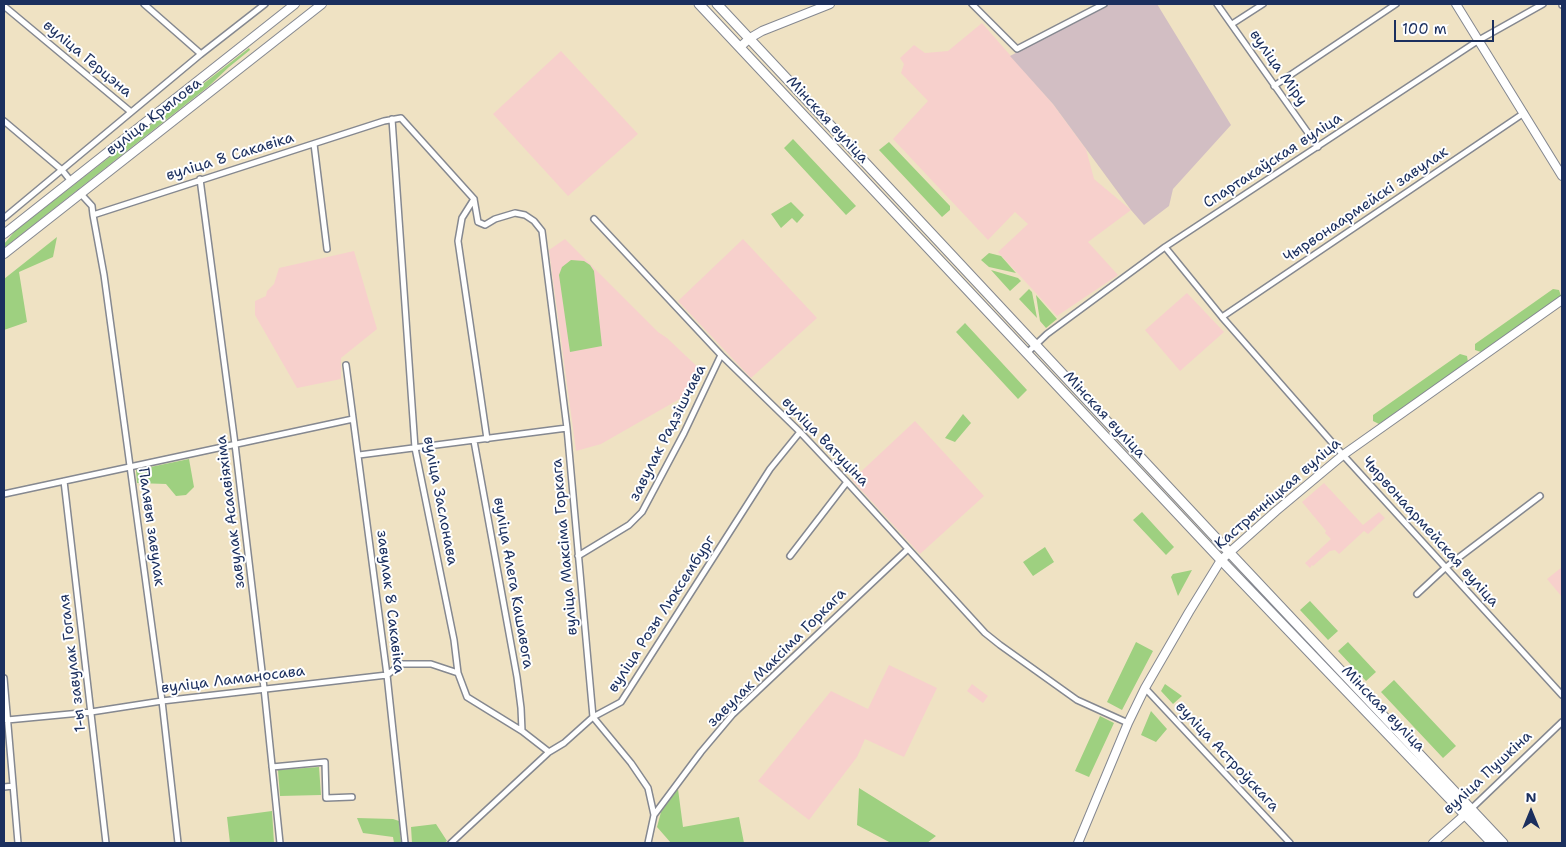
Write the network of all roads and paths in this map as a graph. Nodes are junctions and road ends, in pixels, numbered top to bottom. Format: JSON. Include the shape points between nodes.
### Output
{"nodes":[{"id":1,"x":144,"y":4,"type":"edge"},
{"id":2,"x":265,"y":4,"type":"edge"},
{"id":3,"x":295,"y":4,"type":"edge"},
{"id":4,"x":322,"y":4,"type":"edge"},
{"id":5,"x":698,"y":4,"type":"edge"},
{"id":6,"x":717,"y":4,"type":"edge"},
{"id":7,"x":830,"y":4,"type":"edge"},
{"id":8,"x":972,"y":4,"type":"edge"},
{"id":9,"x":1104,"y":4,"type":"edge"},
{"id":10,"x":1217,"y":4,"type":"edge"},
{"id":11,"x":1263,"y":4,"type":"edge"},
{"id":12,"x":1396,"y":4,"type":"edge"},
{"id":13,"x":1456,"y":4,"type":"edge"},
{"id":14,"x":1543,"y":4,"type":"edge"},
{"id":15,"x":4,"y":6,"type":"edge"},
{"id":16,"x":1232,"y":24,"type":"junction"},
{"id":17,"x":750,"y":38,"type":"junction"},
{"id":18,"x":251,"y":39,"type":"junction"},
{"id":19,"x":1479,"y":40,"type":"junction"},
{"id":20,"x":740,"y":47,"type":"junction"},
{"id":21,"x":261,"y":52,"type":"junction"},
{"id":22,"x":201,"y":54,"type":"junction"},
{"id":23,"x":1274,"y":86,"type":"junction"},
{"id":24,"x":131,"y":112,"type":"junction"},
{"id":25,"x":1524,"y":113,"type":"junction"},
{"id":26,"x":392,"y":119,"type":"junction"},
{"id":27,"x":4,"y":121,"type":"edge"},
{"id":28,"x":314,"y":144,"type":"junction"},
{"id":29,"x":1318,"y":146,"type":"junction"},
{"id":30,"x":62,"y":170,"type":"junction"},
{"id":31,"x":1562,"y":176,"type":"edge"},
{"id":32,"x":200,"y":179,"type":"junction"},
{"id":33,"x":70,"y":180,"type":"junction"},
{"id":34,"x":80,"y":193,"type":"junction"},
{"id":35,"x":474,"y":199,"type":"junction"},
{"id":36,"x":93,"y":215,"type":"junction"},
{"id":37,"x":4,"y":218,"type":"edge"},
{"id":38,"x":594,"y":219,"type":"dead end"},
{"id":39,"x":4,"y":234,"type":"edge"},
{"id":40,"x":1165,"y":247,"type":"junction"},
{"id":41,"x":327,"y":249,"type":"dead end"},
{"id":42,"x":4,"y":254,"type":"edge"},
{"id":43,"x":1562,"y":300,"type":"edge"},
{"id":44,"x":1222,"y":317,"type":"junction"},
{"id":45,"x":1036,"y":344,"type":"junction"},
{"id":46,"x":1027,"y":353,"type":"junction"},
{"id":47,"x":721,"y":355,"type":"junction"},
{"id":48,"x":346,"y":365,"type":"dead end"},
{"id":49,"x":353,"y":419,"type":"junction"},
{"id":50,"x":567,"y":428,"type":"junction"},
{"id":51,"x":800,"y":432,"type":"junction"},
{"id":52,"x":487,"y":439,"type":"junction"},
{"id":53,"x":474,"y":441,"type":"junction"},
{"id":54,"x":235,"y":444,"type":"junction"},
{"id":55,"x":415,"y":448,"type":"junction"},
{"id":56,"x":359,"y":455,"type":"junction"},
{"id":57,"x":1343,"y":455,"type":"junction"},
{"id":58,"x":130,"y":467,"type":"junction"},
{"id":59,"x":64,"y":481,"type":"junction"},
{"id":60,"x":847,"y":482,"type":"junction"},
{"id":61,"x":4,"y":494,"type":"edge"},
{"id":62,"x":1540,"y":496,"type":"dead end"},
{"id":63,"x":908,"y":549,"type":"junction"},
{"id":64,"x":1229,"y":552,"type":"junction"},
{"id":65,"x":578,"y":556,"type":"junction"},
{"id":66,"x":790,"y":556,"type":"dead end"},
{"id":67,"x":1221,"y":560,"type":"junction"},
{"id":68,"x":1445,"y":568,"type":"junction"},
{"id":69,"x":1417,"y":594,"type":"dead end"},
{"id":70,"x":458,"y":672,"type":"junction"},
{"id":71,"x":387,"y":674,"type":"junction"},
{"id":72,"x":4,"y":678,"type":"edge"},
{"id":73,"x":264,"y":688,"type":"junction"},
{"id":74,"x":1145,"y":688,"type":"junction"},
{"id":75,"x":1562,"y":695,"type":"edge"},
{"id":76,"x":162,"y":701,"type":"junction"},
{"id":77,"x":91,"y":712,"type":"junction"},
{"id":78,"x":593,"y":717,"type":"junction"},
{"id":79,"x":7,"y":720,"type":"junction"},
{"id":80,"x":1562,"y":722,"type":"edge"},
{"id":81,"x":1128,"y":723,"type":"junction"},
{"id":82,"x":522,"y":731,"type":"junction"},
{"id":83,"x":549,"y":752,"type":"junction"},
{"id":84,"x":272,"y":767,"type":"junction"},
{"id":85,"x":13,"y":786,"type":"junction"},
{"id":86,"x":4,"y":787,"type":"edge"},
{"id":87,"x":352,"y":797,"type":"dead end"},
{"id":88,"x":1468,"y":812,"type":"junction"},
{"id":89,"x":654,"y":815,"type":"junction"},
{"id":90,"x":18,"y":843,"type":"edge"},
{"id":91,"x":106,"y":843,"type":"edge"},
{"id":92,"x":178,"y":843,"type":"edge"},
{"id":93,"x":280,"y":843,"type":"edge"},
{"id":94,"x":405,"y":843,"type":"edge"},
{"id":95,"x":451,"y":843,"type":"edge"},
{"id":96,"x":648,"y":843,"type":"edge"},
{"id":97,"x":1078,"y":843,"type":"edge"},
{"id":98,"x":1290,"y":843,"type":"edge"},
{"id":99,"x":1433,"y":843,"type":"edge"},
{"id":100,"x":1492,"y":843,"type":"edge"},
{"id":101,"x":1503,"y":843,"type":"edge"}],
"edges":[{"from":1,"to":22,"type":"street"},
{"from":2,"to":22,"type":"street"},
{"from":3,"to":18,"type":"main road","name":"вуліца Крылова"},
{"from":4,"to":21,"type":"main road","name":"вуліца Крылова"},
{"from":5,"to":20,"type":"main road","name":"Мінская вуліца"},
{"from":6,"to":17,"type":"main road","name":"Мінская вуліца"},
{"from":7,"to":17,"type":"main road"},
{"from":8,"to":9,"type":"street","via":[[1017,49]]},
{"from":10,"to":16,"type":"street","name":"вуліца Міру"},
{"from":11,"to":16,"type":"street"},
{"from":12,"to":23,"type":"street"},
{"from":13,"to":19,"type":"main road"},
{"from":14,"to":19,"type":"street","name":"Спартакаўская вуліца"},
{"from":15,"to":24,"type":"street","name":"вуліца Герцэна"},
{"from":16,"to":23,"type":"street","name":"вуліца Міру"},
{"from":17,"to":20,"type":"main road"},
{"from":17,"to":45,"type":"main road","name":"Мінская вуліца"},
{"from":18,"to":21,"type":"main road"},
{"from":18,"to":33,"type":"main road","name":"вуліца Крылова"},
{"from":19,"to":25,"type":"main road"},
{"from":19,"to":29,"type":"street","name":"Спартакаўская вуліца"},
{"from":20,"to":46,"type":"main road","name":"Мінская вуліца"},
{"from":21,"to":34,"type":"main road","name":"вуліца Крылова"},
{"from":22,"to":24,"type":"street"},
{"from":23,"to":29,"type":"street","name":"вуліца Міру"},
{"from":24,"to":30,"type":"street"},
{"from":25,"to":31,"type":"main road"},
{"from":25,"to":44,"type":"street","name":"Чырвонаармейскі завулак"},
{"from":26,"to":28,"type":"street","name":"вуліца 8 Сакавіка"},
{"from":26,"to":35,"type":"street","name":"вуліца 8 Сакавіка","via":[[401,118]]},
{"from":26,"to":55,"type":"street","name":"вуліца Заслонава"},
{"from":27,"to":30,"type":"street"},
{"from":28,"to":32,"type":"street","name":"вуліца 8 Сакавіка"},
{"from":28,"to":41,"type":"street"},
{"from":29,"to":40,"type":"street","name":"Спартакаўская вуліца"},
{"from":30,"to":33,"type":"street"},
{"from":30,"to":37,"type":"street"},
{"from":32,"to":36,"type":"street","name":"вуліца 8 Сакавіка"},
{"from":32,"to":54,"type":"street","name":"завулак Асаавіяхіма"},
{"from":33,"to":39,"type":"main road","name":"вуліца Крылова"},
{"from":34,"to":36,"type":"street","via":[[92,206]]},
{"from":34,"to":42,"type":"main road","name":"вуліца Крылова"},
{"from":35,"to":50,"type":"street","name":"вуліца Максіма Горкага","via":[[478,222],[485,225],[515,213],[526,215],[542,231]]},
{"from":35,"to":52,"type":"street","via":[[462,218],[458,241]]},
{"from":36,"to":58,"type":"street","name":"Палявы завулак"},
{"from":38,"to":47,"type":"street","name":"завулак Радзішчава"},
{"from":40,"to":44,"type":"street","name":"Чырвонаармейская вуліца"},
{"from":40,"to":45,"type":"street","name":"Спартакаўская вуліца"},
{"from":43,"to":57,"type":"main road","name":"Кастрычніцкая вуліца"},
{"from":44,"to":57,"type":"street","name":"Чырвонаармейская вуліца"},
{"from":45,"to":46,"type":"street","name":"Спартакаўская вуліца"},
{"from":45,"to":64,"type":"main road","name":"Мінская вуліца"},
{"from":46,"to":67,"type":"main road","name":"Мінская вуліца"},
{"from":47,"to":51,"type":"street","name":"вуліца Ватуціна"},
{"from":47,"to":65,"type":"street","name":"завулак Радзішчава","via":[[642,512],[629,525]]},
{"from":48,"to":49,"type":"street","name":"завулак 8 Сакавіка"},
{"from":49,"to":54,"type":"street"},
{"from":49,"to":56,"type":"street","name":"завулак 8 Сакавіка"},
{"from":50,"to":52,"type":"street"},
{"from":50,"to":65,"type":"street","name":"вуліца Максіма Горкага"},
{"from":51,"to":60,"type":"street","name":"вуліца Ватуціна"},
{"from":51,"to":78,"type":"street","name":"вуліца Розы Люксембург","via":[[770,469],[621,702]]},
{"from":52,"to":53,"type":"street"},
{"from":53,"to":55,"type":"street"},
{"from":53,"to":82,"type":"street","name":"вуліца Алега Кашавога","via":[[517,677]]},
{"from":54,"to":58,"type":"street"},
{"from":54,"to":73,"type":"street","name":"завулак Асаавіяхіма"},
{"from":55,"to":56,"type":"street"},
{"from":55,"to":70,"type":"street","name":"вуліца Заслонава"},
{"from":56,"to":71,"type":"street","name":"завулак 8 Сакавіка"},
{"from":57,"to":64,"type":"main road","name":"Кастрычніцкая вуліца"},
{"from":57,"to":68,"type":"street","name":"Чырвонаармейская вуліца"},
{"from":58,"to":59,"type":"street"},
{"from":58,"to":76,"type":"street","name":"Палявы завулак"},
{"from":59,"to":61,"type":"street"},
{"from":59,"to":77,"type":"street","name":"1-ы завулак Гогаля"},
{"from":60,"to":63,"type":"street","name":"вуліца Ватуціна"},
{"from":60,"to":66,"type":"street"},
{"from":62,"to":68,"type":"street"},
{"from":63,"to":81,"type":"street","name":"вуліца Ватуціна","via":[[985,633],[1000,645],[1077,700]]},
{"from":63,"to":89,"type":"street","name":"завулак Максіма Горкага","via":[[733,714]]},
{"from":64,"to":67,"type":"main road","name":"Кастрычніцкая вуліца"},
{"from":64,"to":88,"type":"main road","name":"Мінская вуліца"},
{"from":65,"to":78,"type":"street","name":"вуліца Максіма Горкага"},
{"from":67,"to":74,"type":"main road","name":"Кастрычніцкая вуліца"},
{"from":67,"to":88,"type":"main road","name":"Мінская вуліца"},
{"from":68,"to":69,"type":"street"},
{"from":68,"to":75,"type":"street","name":"Чырвонаармейская вуліца"},
{"from":70,"to":71,"type":"street","name":"вуліца Ламаносава","via":[[431,664],[401,664]]},
{"from":70,"to":82,"type":"street","name":"вуліца Заслонава","via":[[467,697]]},
{"from":71,"to":73,"type":"street","name":"вуліца Ламаносава"},
{"from":71,"to":94,"type":"street","name":"завулак 8 Сакавіка"},
{"from":72,"to":79,"type":"street"},
{"from":73,"to":76,"type":"street","name":"вуліца Ламаносава"},
{"from":73,"to":84,"type":"street","name":"завулак Асаавіяхіма"},
{"from":74,"to":81,"type":"main road","name":"Кастрычніцкая вуліца"},
{"from":74,"to":98,"type":"street","name":"вуліца Астроўскага"},
{"from":76,"to":77,"type":"street","name":"вуліца Ламаносава"},
{"from":76,"to":92,"type":"street","name":"Палявы завулак"},
{"from":77,"to":79,"type":"street","name":"вуліца Ламаносава"},
{"from":77,"to":91,"type":"street","name":"1-ы завулак Гогаля"},
{"from":78,"to":83,"type":"street","name":"вуліца Розы Люксембург"},
{"from":78,"to":89,"type":"street","via":[[648,788]]},
{"from":79,"to":85,"type":"street"},
{"from":80,"to":88,"type":"street","name":"вуліца Пушкіна"},
{"from":81,"to":97,"type":"main road","name":"Кастрычніцкая вуліца"},
{"from":82,"to":83,"type":"street","name":"вуліца Заслонава"},
{"from":83,"to":95,"type":"street","name":"вуліца Розы Люксембург"},
{"from":84,"to":87,"type":"street","via":[[325,762],[326,798]]},
{"from":84,"to":93,"type":"street","name":"завулак Асаавіяхіма"},
{"from":85,"to":86,"type":"street"},
{"from":85,"to":90,"type":"street"},
{"from":88,"to":99,"type":"main road","name":"вуліца Пушкіна"},
{"from":88,"to":100,"type":"main road","name":"Мінская вуліца"},
{"from":88,"to":101,"type":"main road","name":"Мінская вуліца"},
{"from":89,"to":96,"type":"street"}]}
